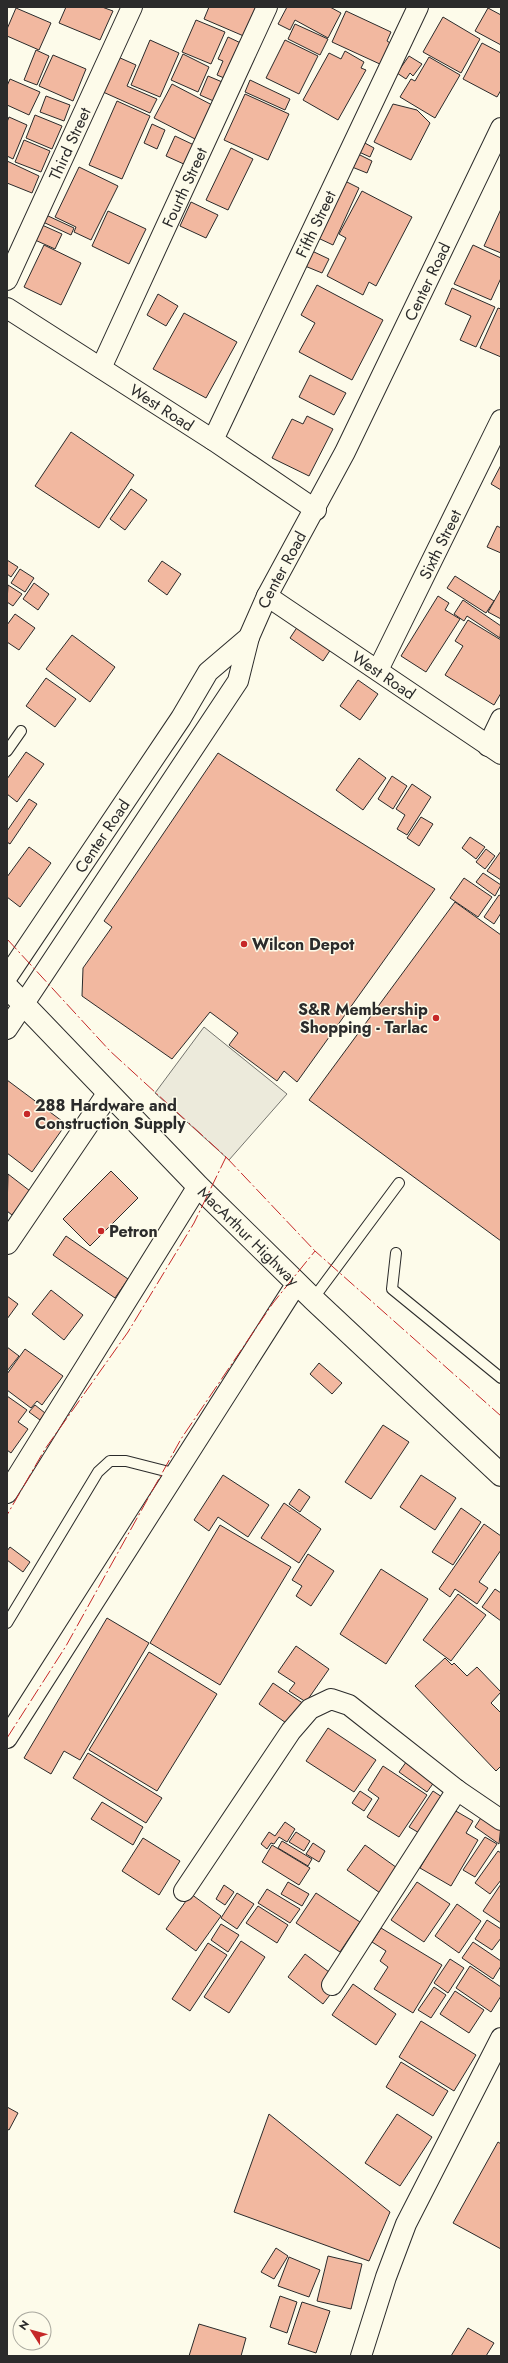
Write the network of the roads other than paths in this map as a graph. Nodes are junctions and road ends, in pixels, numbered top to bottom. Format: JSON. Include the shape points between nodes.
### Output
{"nodes":[{"id":1,"x":132,"y":7,"type":"edge"},
{"id":2,"x":267,"y":7,"type":"edge"},
{"id":3,"x":418,"y":7,"type":"edge"},
{"id":4,"x":501,"y":128,"type":"edge"},
{"id":5,"x":7,"y":280,"type":"edge"},
{"id":6,"x":7,"y":308,"type":"edge"},
{"id":7,"x":101,"y":368,"type":"junction"},
{"id":8,"x":501,"y":420,"type":"edge"},
{"id":9,"x":213,"y":440,"type":"junction"},
{"id":10,"x":316,"y":510,"type":"junction"},
{"id":11,"x":267,"y":596,"type":"junction"},
{"id":12,"x":249,"y":637,"type":"junction"},
{"id":13,"x":378,"y":670,"type":"junction"},
{"id":14,"x":501,"y":719,"type":"edge"},
{"id":15,"x":21,"y":730,"type":"dead end"},
{"id":16,"x":494,"y":750,"type":"edge"},
{"id":17,"x":7,"y":751,"type":"edge"},
{"id":18,"x":7,"y":977,"type":"edge"},
{"id":19,"x":7,"y":987,"type":"edge"},
{"id":20,"x":24,"y":1005,"type":"junction"},
{"id":21,"x":7,"y":1029,"type":"edge"},
{"id":22,"x":108,"y":1094,"type":"junction"},
{"id":23,"x":399,"y":1183,"type":"dead end"},
{"id":24,"x":198,"y":1186,"type":"junction"},
{"id":25,"x":7,"y":1243,"type":"edge"},
{"id":26,"x":396,"y":1253,"type":"dead end"},
{"id":27,"x":297,"y":1283,"type":"junction"},
{"id":28,"x":313,"y":1299,"type":"junction"},
{"id":29,"x":501,"y":1378,"type":"edge"},
{"id":30,"x":177,"y":1474,"type":"junction"},
{"id":31,"x":501,"y":1475,"type":"edge"},
{"id":32,"x":7,"y":1493,"type":"edge"},
{"id":33,"x":7,"y":1623,"type":"edge"},
{"id":34,"x":7,"y":1738,"type":"edge"},
{"id":35,"x":456,"y":1790,"type":"junction"},
{"id":36,"x":501,"y":1820,"type":"edge"},
{"id":37,"x":184,"y":1891,"type":"dead end"},
{"id":38,"x":332,"y":1986,"type":"dead end"},
{"id":39,"x":501,"y":2038,"type":"edge"},
{"id":40,"x":361,"y":2356,"type":"edge"}],
"edges":[{"from":1,"to":5,"type":"street","name":"Third Street"},
{"from":2,"to":7,"type":"street","name":"Fourth Street"},
{"from":3,"to":9,"type":"street","name":"Fifth Street"},
{"from":4,"to":10,"type":"street","name":"Center Road"},
{"from":6,"to":7,"type":"street","name":"West Road"},
{"from":7,"to":9,"type":"street","name":"West Road"},
{"from":8,"to":13,"type":"street","name":"Sixth Street"},
{"from":9,"to":10,"type":"street","name":"West Road"},
{"from":10,"to":11,"type":"street","name":"Center Road"},
{"from":11,"to":12,"type":"street","name":"Center Road"},
{"from":11,"to":13,"type":"street","name":"West Road"},
{"from":12,"to":18,"type":"street","name":"Center Road","via":[[208,672],[181,718]]},
{"from":12,"to":20,"type":"street","via":[[238,681]]},
{"from":13,"to":16,"type":"street","name":"West Road"},
{"from":14,"to":16,"type":"street"},
{"from":15,"to":17,"type":"lane"},
{"from":19,"to":20,"type":"main road","name":"MacArthur Highway"},
{"from":20,"to":21,"type":"street"},
{"from":20,"to":22,"type":"main road","name":"MacArthur Highway"},
{"from":22,"to":24,"type":"main road","name":"MacArthur Highway"},
{"from":22,"to":25,"type":"main road"},
{"from":23,"to":28,"type":"lane"},
{"from":24,"to":27,"type":"main road","name":"MacArthur Highway"},
{"from":24,"to":32,"type":"street"},
{"from":26,"to":29,"type":"lane","via":[[392,1289]]},
{"from":27,"to":28,"type":"main road","name":"MacArthur Highway"},
{"from":27,"to":30,"type":"street"},
{"from":28,"to":31,"type":"main road","name":"MacArthur Highway"},
{"from":30,"to":33,"type":"lane","via":[[126,1460],[110,1462],[98,1472]]},
{"from":30,"to":34,"type":"street"},
{"from":35,"to":36,"type":"street"},
{"from":35,"to":37,"type":"street","via":[[349,1705],[331,1699],[310,1709],[291,1731]]},
{"from":35,"to":38,"type":"street"},
{"from":39,"to":40,"type":"street","via":[[406,2224]]}]}
